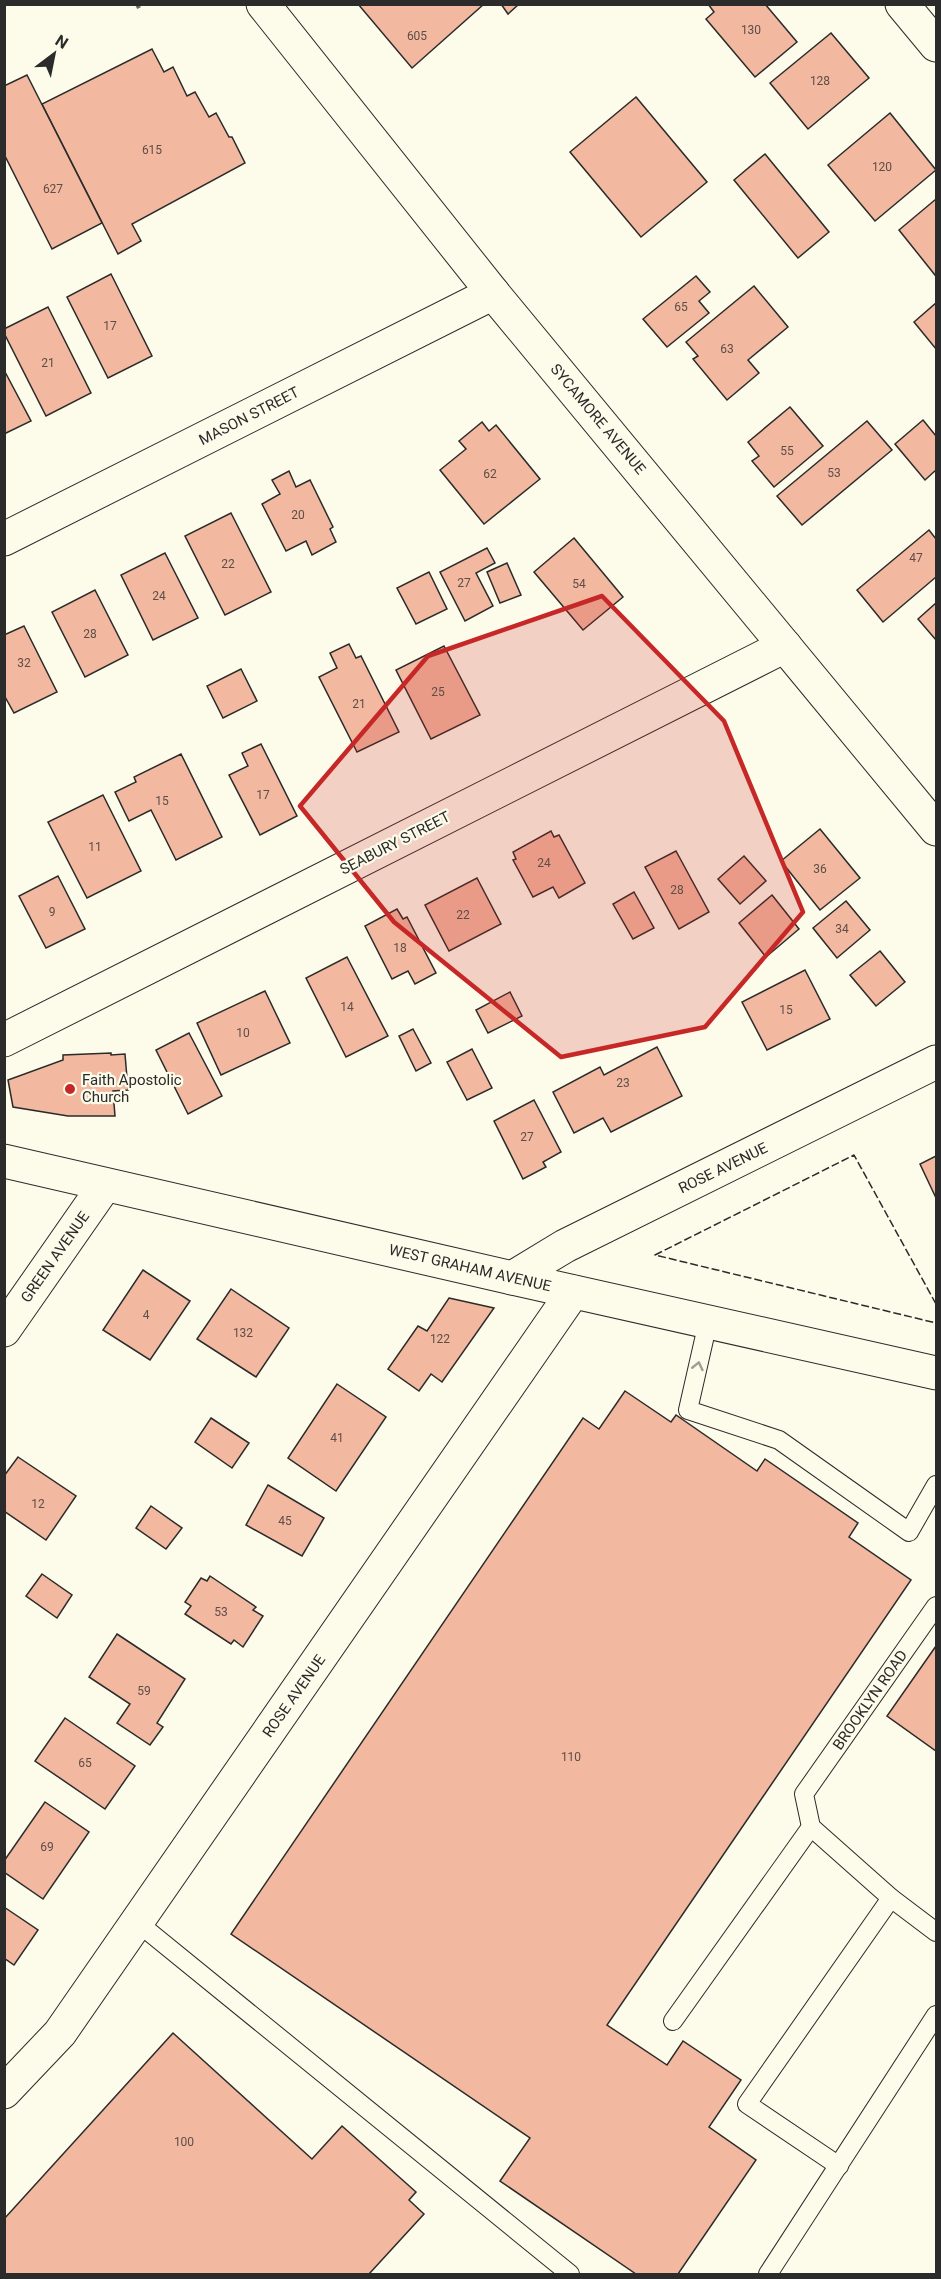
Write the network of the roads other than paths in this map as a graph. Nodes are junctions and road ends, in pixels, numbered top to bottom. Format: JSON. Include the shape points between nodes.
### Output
{"nodes":[{"id":1,"x":263,"y":4,"type":"edge"},
{"id":2,"x":902,"y":4,"type":"edge"},
{"id":3,"x":936,"y":45,"type":"edge"},
{"id":4,"x":494,"y":292,"type":"junction"},
{"id":5,"x":4,"y":539,"type":"edge"},
{"id":6,"x":785,"y":646,"type":"junction"},
{"id":7,"x":936,"y":829,"type":"edge"},
{"id":8,"x":4,"y":1040,"type":"edge"},
{"id":9,"x":936,"y":1062,"type":"edge"},
{"id":10,"x":4,"y":1161,"type":"edge"},
{"id":11,"x":105,"y":1185,"type":"junction"},
{"id":12,"x":512,"y":1278,"type":"junction"},
{"id":13,"x":573,"y":1292,"type":"junction"},
{"id":14,"x":708,"y":1322,"type":"junction"},
{"id":15,"x":4,"y":1329,"type":"edge"},
{"id":16,"x":936,"y":1373,"type":"edge"},
{"id":17,"x":936,"y":1485,"type":"edge"},
{"id":18,"x":936,"y":1606,"type":"edge"},
{"id":19,"x":811,"y":1827,"type":"junction"},
{"id":20,"x":891,"y":1898,"type":"junction"},
{"id":21,"x":137,"y":1922,"type":"junction"},
{"id":22,"x":936,"y":1932,"type":"edge"},
{"id":23,"x":936,"y":2015,"type":"edge"},
{"id":24,"x":673,"y":2021,"type":"dead end"},
{"id":25,"x":4,"y":2092,"type":"edge"},
{"id":26,"x":838,"y":2166,"type":"junction"},
{"id":27,"x":570,"y":2274,"type":"edge"},
{"id":28,"x":768,"y":2274,"type":"edge"}],
"edges":[{"from":1,"to":4,"type":"street","name":"SYCAMORE AVENUE"},
{"from":2,"to":3,"type":"street"},
{"from":4,"to":5,"type":"street","name":"MASON STREET"},
{"from":4,"to":6,"type":"street","name":"SYCAMORE AVENUE"},
{"from":6,"to":7,"type":"street","name":"SYCAMORE AVENUE"},
{"from":6,"to":8,"type":"street","name":"SEABURY STREET"},
{"from":9,"to":12,"type":"street","name":"ROSE AVENUE","via":[[565,1246]]},
{"from":10,"to":11,"type":"street","name":"WEST GRAHAM AVENUE"},
{"from":11,"to":12,"type":"street","name":"WEST GRAHAM AVENUE"},
{"from":11,"to":15,"type":"street","name":"GREEN AVENUE"},
{"from":12,"to":13,"type":"street","name":"WEST GRAHAM AVENUE"},
{"from":13,"to":14,"type":"street","name":"WEST GRAHAM AVENUE"},
{"from":13,"to":21,"type":"street","name":"ROSE AVENUE"},
{"from":14,"to":16,"type":"street","name":"WEST GRAHAM AVENUE"},
{"from":17,"to":14,"type":"lane","one_way":true,"via":[[909,1532],[779,1440],[688,1410]]},
{"from":18,"to":19,"type":"lane","name":"BROOKLYN ROAD","via":[[804,1794]]},
{"from":19,"to":20,"type":"lane"},
{"from":19,"to":24,"type":"lane"},
{"from":20,"to":22,"type":"lane"},
{"from":20,"to":26,"type":"lane","via":[[747,2104]]},
{"from":21,"to":25,"type":"street","name":"ROSE AVENUE","via":[[60,2033]]},
{"from":21,"to":27,"type":"lane"},
{"from":23,"to":26,"type":"lane"},
{"from":26,"to":28,"type":"lane"}]}
